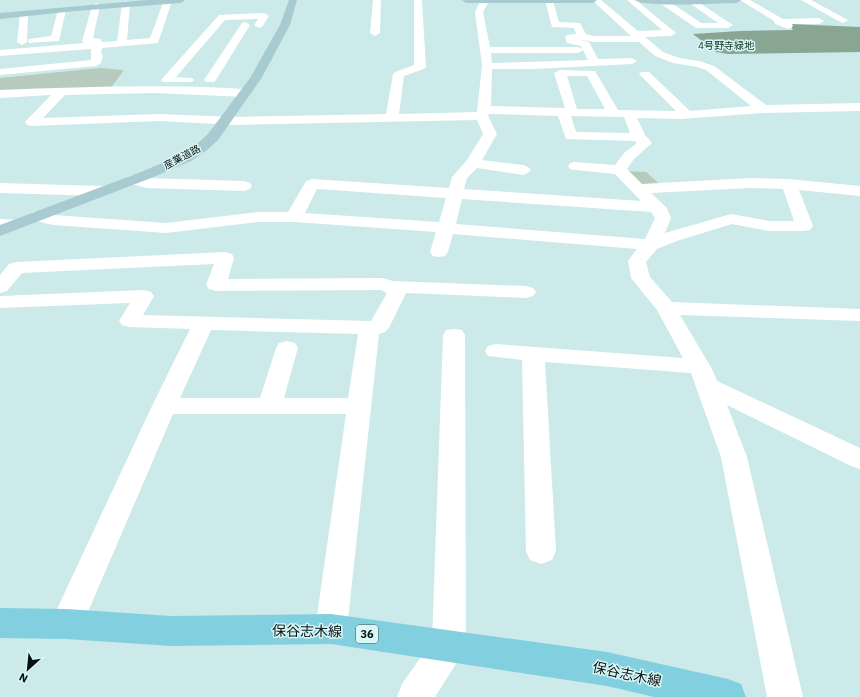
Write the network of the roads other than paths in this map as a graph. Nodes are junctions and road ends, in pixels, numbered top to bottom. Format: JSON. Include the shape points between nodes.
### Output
{"nodes":[{"id":1,"x":181,"y":0,"type":"edge"},
{"id":2,"x":293,"y":0,"type":"edge"},
{"id":3,"x":377,"y":0,"type":"edge"},
{"id":4,"x":418,"y":0,"type":"edge"},
{"id":5,"x":466,"y":0,"type":"edge"},
{"id":6,"x":583,"y":0,"type":"edge"},
{"id":7,"x":595,"y":0,"type":"edge"},
{"id":8,"x":631,"y":0,"type":"edge"},
{"id":9,"x":639,"y":0,"type":"edge"},
{"id":10,"x":737,"y":0,"type":"edge"},
{"id":11,"x":744,"y":0,"type":"edge"},
{"id":12,"x":805,"y":0,"type":"edge"},
{"id":13,"x":162,"y":1,"type":"edge"},
{"id":14,"x":485,"y":1,"type":"edge"},
{"id":15,"x":524,"y":1,"type":"edge"},
{"id":16,"x":549,"y":1,"type":"junction"},
{"id":17,"x":659,"y":1,"type":"edge"},
{"id":18,"x":690,"y":1,"type":"edge"},
{"id":19,"x":126,"y":4,"type":"junction"},
{"id":20,"x":96,"y":6,"type":"junction"},
{"id":21,"x":62,"y":10,"type":"junction"},
{"id":22,"x":761,"y":11,"type":"junction"},
{"id":23,"x":776,"y":11,"type":"dead end"},
{"id":24,"x":24,"y":14,"type":"junction"},
{"id":25,"x":0,"y":16,"type":"edge"},
{"id":26,"x":843,"y":20,"type":"dead end"},
{"id":27,"x":820,"y":21,"type":"dead end"},
{"id":28,"x":778,"y":22,"type":"junction"},
{"id":29,"x":216,"y":25,"type":"junction"},
{"id":30,"x":245,"y":25,"type":"junction"},
{"id":31,"x":259,"y":25,"type":"junction"},
{"id":32,"x":285,"y":25,"type":"junction"},
{"id":33,"x":788,"y":26,"type":"dead end"},
{"id":34,"x":375,"y":33,"type":"dead end"},
{"id":35,"x":582,"y":36,"type":"junction"},
{"id":36,"x":637,"y":36,"type":"junction"},
{"id":37,"x":154,"y":41,"type":"junction"},
{"id":38,"x":22,"y":42,"type":"junction"},
{"id":39,"x":122,"y":42,"type":"junction"},
{"id":40,"x":3,"y":45,"type":"edge"},
{"id":41,"x":96,"y":45,"type":"junction"},
{"id":42,"x":485,"y":50,"type":"junction"},
{"id":43,"x":588,"y":50,"type":"junction"},
{"id":44,"x":156,"y":52,"type":"dead end"},
{"id":45,"x":0,"y":53,"type":"edge"},
{"id":46,"x":632,"y":61,"type":"dead end"},
{"id":47,"x":595,"y":63,"type":"junction"},
{"id":48,"x":487,"y":66,"type":"junction"},
{"id":49,"x":0,"y":72,"type":"edge"},
{"id":50,"x":645,"y":74,"type":"dead end"},
{"id":51,"x":255,"y":79,"type":"junction"},
{"id":52,"x":210,"y":80,"type":"junction"},
{"id":53,"x":225,"y":80,"type":"dead end"},
{"id":54,"x":240,"y":80,"type":"dead end"},
{"id":55,"x":61,"y":92,"type":"junction"},
{"id":56,"x":245,"y":93,"type":"junction"},
{"id":57,"x":0,"y":94,"type":"edge"},
{"id":58,"x":19,"y":94,"type":"junction"},
{"id":59,"x":5,"y":107,"type":"dead end"},
{"id":60,"x":860,"y":107,"type":"edge"},
{"id":61,"x":763,"y":109,"type":"junction"},
{"id":62,"x":568,"y":112,"type":"junction"},
{"id":63,"x":483,"y":113,"type":"junction"},
{"id":64,"x":621,"y":113,"type":"junction"},
{"id":65,"x":686,"y":114,"type":"junction"},
{"id":66,"x":392,"y":119,"type":"junction"},
{"id":67,"x":226,"y":120,"type":"junction"},
{"id":68,"x":640,"y":137,"type":"junction"},
{"id":69,"x":473,"y":163,"type":"junction"},
{"id":70,"x":575,"y":166,"type":"dead end"},
{"id":71,"x":523,"y":170,"type":"dead end"},
{"id":72,"x":619,"y":170,"type":"junction"},
{"id":73,"x":132,"y":180,"type":"junction"},
{"id":74,"x":789,"y":184,"type":"junction"},
{"id":75,"x":244,"y":186,"type":"dead end"},
{"id":76,"x":0,"y":188,"type":"edge"},
{"id":77,"x":640,"y":189,"type":"junction"},
{"id":78,"x":860,"y":191,"type":"edge"},
{"id":79,"x":102,"y":192,"type":"junction"},
{"id":80,"x":455,"y":193,"type":"junction"},
{"id":81,"x":724,"y":202,"type":"junction"},
{"id":82,"x":655,"y":207,"type":"junction"},
{"id":83,"x":38,"y":216,"type":"junction"},
{"id":84,"x":294,"y":217,"type":"junction"},
{"id":85,"x":5,"y":226,"type":"edge"},
{"id":86,"x":446,"y":228,"type":"junction"},
{"id":87,"x":651,"y":245,"type":"junction"},
{"id":88,"x":439,"y":252,"type":"dead end"},
{"id":89,"x":0,"y":287,"type":"edge"},
{"id":90,"x":392,"y":287,"type":"junction"},
{"id":91,"x":526,"y":292,"type":"dead end"},
{"id":92,"x":0,"y":302,"type":"edge"},
{"id":93,"x":666,"y":308,"type":"junction"},
{"id":94,"x":860,"y":315,"type":"edge"},
{"id":95,"x":203,"y":324,"type":"junction"},
{"id":96,"x":369,"y":328,"type":"junction"},
{"id":97,"x":454,"y":335,"type":"dead end"},
{"id":98,"x":287,"y":348,"type":"dead end"},
{"id":99,"x":496,"y":351,"type":"dead end"},
{"id":100,"x":533,"y":354,"type":"junction"},
{"id":101,"x":703,"y":376,"type":"junction"},
{"id":102,"x":164,"y":406,"type":"junction"},
{"id":103,"x":270,"y":406,"type":"junction"},
{"id":104,"x":360,"y":406,"type":"junction"},
{"id":105,"x":860,"y":459,"type":"edge"},
{"id":106,"x":541,"y":551,"type":"dead end"},
{"id":107,"x":0,"y":623,"type":"edge"},
{"id":108,"x":66,"y":624,"type":"junction"},
{"id":109,"x":331,"y":629,"type":"junction"},
{"id":110,"x":449,"y":645,"type":"junction"},
{"id":111,"x":415,"y":697,"type":"edge"},
{"id":112,"x":728,"y":697,"type":"edge"},
{"id":113,"x":785,"y":697,"type":"edge"}],
"edges":[{"from":1,"to":13,"type":"street"},
{"from":2,"to":32,"type":"street","name":"産業道路"},
{"from":3,"to":34,"type":"street"},
{"from":4,"to":66,"type":"street","via":[[420,67],[399,74]]},
{"from":5,"to":14,"type":"street"},
{"from":6,"to":7,"type":"street"},
{"from":6,"to":16,"type":"street"},
{"from":7,"to":36,"type":"street"},
{"from":8,"to":36,"type":"street","via":[[671,33]]},
{"from":9,"to":17,"type":"street"},
{"from":10,"to":18,"type":"street"},
{"from":11,"to":22,"type":"street"},
{"from":12,"to":26,"type":"street"},
{"from":13,"to":19,"type":"street"},
{"from":13,"to":37,"type":"street"},
{"from":14,"to":15,"type":"street"},
{"from":14,"to":42,"type":"street","via":[[479,12]]},
{"from":15,"to":16,"type":"street"},
{"from":16,"to":35,"type":"street","via":[[555,25],[576,25]]},
{"from":17,"to":18,"type":"street"},
{"from":17,"to":18,"type":"street","via":[[699,26],[728,26]]},
{"from":19,"to":20,"type":"street"},
{"from":19,"to":39,"type":"street"},
{"from":20,"to":21,"type":"street"},
{"from":20,"to":41,"type":"street","via":[[88,41],[97,42]]},
{"from":21,"to":24,"type":"street"},
{"from":21,"to":38,"type":"street","via":[[55,39]]},
{"from":22,"to":23,"type":"street"},
{"from":22,"to":28,"type":"street"},
{"from":24,"to":25,"type":"street"},
{"from":24,"to":38,"type":"street"},
{"from":27,"to":28,"type":"street"},
{"from":28,"to":33,"type":"street"},
{"from":29,"to":30,"type":"street"},
{"from":29,"to":31,"type":"street","via":[[222,17],[264,16]]},
{"from":29,"to":52,"type":"street","via":[[167,80]]},
{"from":30,"to":31,"type":"street"},
{"from":30,"to":52,"type":"street"},
{"from":31,"to":32,"type":"street"},
{"from":32,"to":51,"type":"street","name":"産業道路"},
{"from":35,"to":36,"type":"street","via":[[594,39]]},
{"from":35,"to":43,"type":"street","via":[[570,39],[585,44]]},
{"from":36,"to":61,"type":"street","via":[[665,57],[710,68]]},
{"from":37,"to":39,"type":"street"},
{"from":37,"to":44,"type":"street","via":[[153,45],[164,44]]},
{"from":38,"to":40,"type":"street"},
{"from":39,"to":41,"type":"street"},
{"from":41,"to":45,"type":"street"},
{"from":41,"to":49,"type":"street","via":[[96,54],[102,56],[96,63]]},
{"from":42,"to":43,"type":"street"},
{"from":42,"to":48,"type":"street"},
{"from":43,"to":47,"type":"street"},
{"from":46,"to":47,"type":"street"},
{"from":47,"to":48,"type":"street"},
{"from":48,"to":63,"type":"street"},
{"from":50,"to":65,"type":"street"},
{"from":51,"to":54,"type":"street"},
{"from":51,"to":56,"type":"street","name":"産業道路"},
{"from":52,"to":53,"type":"street"},
{"from":55,"to":56,"type":"street","via":[[201,90]]},
{"from":55,"to":58,"type":"street"},
{"from":55,"to":67,"type":"street","via":[[32,122],[137,118]]},
{"from":56,"to":67,"type":"street","name":"産業道路"},
{"from":57,"to":58,"type":"street"},
{"from":58,"to":59,"type":"street"},
{"from":60,"to":61,"type":"street"},
{"from":61,"to":65,"type":"street"},
{"from":62,"to":63,"type":"street"},
{"from":62,"to":64,"type":"street"},
{"from":62,"to":64,"type":"street","via":[[560,73],[591,73]]},
{"from":62,"to":68,"type":"street","via":[[571,136]]},
{"from":63,"to":66,"type":"street"},
{"from":63,"to":69,"type":"street","via":[[490,134]]},
{"from":64,"to":65,"type":"street"},
{"from":64,"to":68,"type":"street"},
{"from":66,"to":67,"type":"street"},
{"from":67,"to":73,"type":"street","name":"産業道路","via":[[213,137],[186,158]]},
{"from":68,"to":72,"type":"street","via":[[645,143],[629,156]]},
{"from":69,"to":71,"type":"street"},
{"from":69,"to":80,"type":"street","via":[[460,177]]},
{"from":70,"to":72,"type":"street"},
{"from":72,"to":77,"type":"street"},
{"from":73,"to":75,"type":"street","via":[[146,183]]},
{"from":73,"to":79,"type":"street","name":"産業道路"},
{"from":74,"to":78,"type":"street"},
{"from":74,"to":81,"type":"street","via":[[750,183]]},
{"from":74,"to":81,"type":"street","via":[[804,226],[768,226]]},
{"from":76,"to":79,"type":"street"},
{"from":77,"to":81,"type":"street"},
{"from":77,"to":82,"type":"street"},
{"from":79,"to":83,"type":"street","name":"産業道路"},
{"from":80,"to":82,"type":"street"},
{"from":80,"to":84,"type":"street","via":[[312,184]]},
{"from":80,"to":86,"type":"street"},
{"from":81,"to":87,"type":"street","via":[[671,237]]},
{"from":82,"to":87,"type":"street","via":[[663,218]]},
{"from":83,"to":84,"type":"street","via":[[53,220],[166,228],[259,217]]},
{"from":83,"to":85,"type":"street","name":"産業道路"},
{"from":84,"to":86,"type":"street"},
{"from":86,"to":87,"type":"street"},
{"from":86,"to":88,"type":"street"},
{"from":87,"to":93,"type":"street","via":[[637,261],[641,278]]},
{"from":89,"to":90,"type":"street","via":[[16,268],[226,258],[216,285],[382,284]]},
{"from":90,"to":91,"type":"street"},
{"from":90,"to":96,"type":"street","via":[[397,292],[378,328]]},
{"from":92,"to":95,"type":"street","via":[[144,296],[129,321]]},
{"from":93,"to":94,"type":"street"},
{"from":93,"to":101,"type":"street"},
{"from":95,"to":96,"type":"street"},
{"from":95,"to":102,"type":"street"},
{"from":96,"to":104,"type":"street"},
{"from":97,"to":110,"type":"street"},
{"from":98,"to":103,"type":"street"},
{"from":99,"to":100,"type":"street"},
{"from":100,"to":101,"type":"street"},
{"from":100,"to":106,"type":"street"},
{"from":101,"to":105,"type":"street"},
{"from":101,"to":113,"type":"street","via":[[734,457]]},
{"from":102,"to":103,"type":"street"},
{"from":102,"to":108,"type":"street"},
{"from":103,"to":104,"type":"street"},
{"from":104,"to":109,"type":"street"},
{"from":107,"to":108,"type":"main road","name":"保谷志木線","number":"36"},
{"from":108,"to":109,"type":"main road","name":"保谷志木線","number":"36","via":[[171,631]]},
{"from":109,"to":110,"type":"main road","name":"保谷志木線","number":"36"},
{"from":110,"to":111,"type":"street"},
{"from":110,"to":112,"type":"main road","name":"保谷志木線","number":"36","via":[[607,669]]}]}
